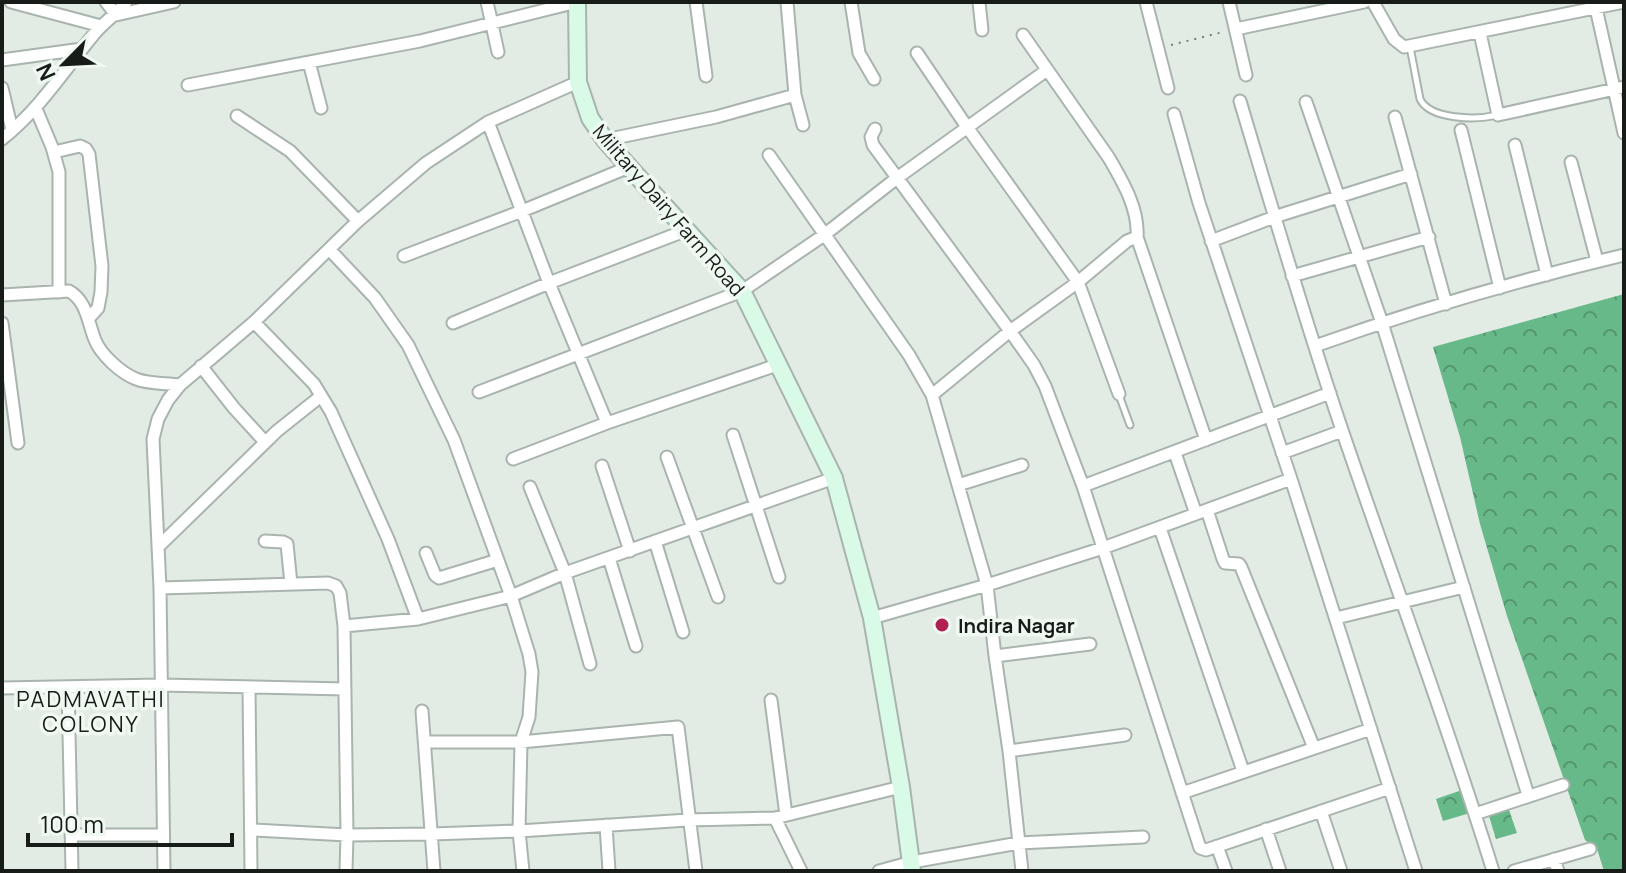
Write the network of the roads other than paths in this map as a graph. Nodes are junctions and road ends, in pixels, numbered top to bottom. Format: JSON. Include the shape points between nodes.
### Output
{"nodes":[{"id":1,"x":11,"y":2,"type":"edge"},
{"id":2,"x":106,"y":2,"type":"edge"},
{"id":3,"x":126,"y":2,"type":"edge"},
{"id":4,"x":174,"y":2,"type":"edge"},
{"id":5,"x":487,"y":2,"type":"edge"},
{"id":6,"x":577,"y":2,"type":"edge"},
{"id":7,"x":696,"y":2,"type":"edge"},
{"id":8,"x":787,"y":2,"type":"edge"},
{"id":9,"x":851,"y":2,"type":"edge"},
{"id":10,"x":979,"y":2,"type":"edge"},
{"id":11,"x":1146,"y":2,"type":"edge"},
{"id":12,"x":1229,"y":2,"type":"edge"},
{"id":13,"x":1364,"y":2,"type":"edge"},
{"id":14,"x":1373,"y":2,"type":"edge"},
{"id":15,"x":1624,"y":2,"type":"edge"},
{"id":16,"x":1596,"y":8,"type":"junction"},
{"id":17,"x":116,"y":15,"type":"junction"},
{"id":18,"x":492,"y":24,"type":"junction"},
{"id":19,"x":101,"y":26,"type":"junction"},
{"id":20,"x":1236,"y":29,"type":"junction"},
{"id":21,"x":982,"y":30,"type":"dead end"},
{"id":22,"x":1480,"y":33,"type":"junction"},
{"id":23,"x":1023,"y":35,"type":"dead end"},
{"id":24,"x":1410,"y":47,"type":"junction"},
{"id":25,"x":82,"y":49,"type":"junction"},
{"id":26,"x":498,"y":52,"type":"dead end"},
{"id":27,"x":917,"y":53,"type":"dead end"},
{"id":28,"x":2,"y":60,"type":"edge"},
{"id":29,"x":309,"y":62,"type":"junction"},
{"id":30,"x":1047,"y":70,"type":"junction"},
{"id":31,"x":1246,"y":75,"type":"dead end"},
{"id":32,"x":706,"y":76,"type":"dead end"},
{"id":33,"x":874,"y":79,"type":"dead end"},
{"id":34,"x":578,"y":82,"type":"junction"},
{"id":35,"x":188,"y":85,"type":"dead end"},
{"id":36,"x":2,"y":88,"type":"edge"},
{"id":37,"x":1168,"y":88,"type":"dead end"},
{"id":38,"x":1619,"y":88,"type":"edge"},
{"id":39,"x":795,"y":95,"type":"junction"},
{"id":40,"x":1240,"y":101,"type":"dead end"},
{"id":41,"x":1306,"y":102,"type":"dead end"},
{"id":42,"x":321,"y":108,"type":"dead end"},
{"id":43,"x":36,"y":109,"type":"junction"},
{"id":44,"x":1174,"y":114,"type":"dead end"},
{"id":45,"x":1498,"y":115,"type":"junction"},
{"id":46,"x":237,"y":116,"type":"dead end"},
{"id":47,"x":1395,"y":117,"type":"dead end"},
{"id":48,"x":488,"y":122,"type":"junction"},
{"id":49,"x":803,"y":125,"type":"dead end"},
{"id":50,"x":967,"y":127,"type":"junction"},
{"id":51,"x":875,"y":129,"type":"dead end"},
{"id":52,"x":12,"y":130,"type":"junction"},
{"id":53,"x":1461,"y":130,"type":"dead end"},
{"id":54,"x":1624,"y":133,"type":"edge"},
{"id":55,"x":2,"y":139,"type":"edge"},
{"id":56,"x":605,"y":140,"type":"junction"},
{"id":57,"x":1515,"y":145,"type":"dead end"},
{"id":58,"x":54,"y":152,"type":"junction"},
{"id":59,"x":769,"y":155,"type":"dead end"},
{"id":60,"x":1571,"y":162,"type":"dead end"},
{"id":61,"x":629,"y":167,"type":"junction"},
{"id":62,"x":1411,"y":174,"type":"junction"},
{"id":63,"x":897,"y":178,"type":"junction"},
{"id":64,"x":1338,"y":197,"type":"junction"},
{"id":65,"x":522,"y":211,"type":"junction"},
{"id":66,"x":1274,"y":217,"type":"junction"},
{"id":67,"x":358,"y":221,"type":"junction"},
{"id":68,"x":687,"y":230,"type":"junction"},
{"id":69,"x":824,"y":235,"type":"junction"},
{"id":70,"x":1137,"y":237,"type":"junction"},
{"id":71,"x":1429,"y":237,"type":"junction"},
{"id":72,"x":1211,"y":241,"type":"junction"},
{"id":73,"x":329,"y":249,"type":"junction"},
{"id":74,"x":1624,"y":255,"type":"edge"},
{"id":75,"x":404,"y":256,"type":"dead end"},
{"id":76,"x":1360,"y":258,"type":"junction"},
{"id":77,"x":1597,"y":261,"type":"junction"},
{"id":78,"x":1547,"y":275,"type":"junction"},
{"id":79,"x":1292,"y":276,"type":"junction"},
{"id":80,"x":1078,"y":282,"type":"junction"},
{"id":81,"x":549,"y":283,"type":"junction"},
{"id":82,"x":1500,"y":288,"type":"junction"},
{"id":83,"x":742,"y":291,"type":"junction"},
{"id":84,"x":59,"y":292,"type":"junction"},
{"id":85,"x":2,"y":295,"type":"edge"},
{"id":86,"x":1446,"y":304,"type":"junction"},
{"id":87,"x":88,"y":319,"type":"junction"},
{"id":88,"x":254,"y":322,"type":"junction"},
{"id":89,"x":2,"y":323,"type":"edge"},
{"id":90,"x":453,"y":323,"type":"dead end"},
{"id":91,"x":1382,"y":323,"type":"junction"},
{"id":92,"x":1010,"y":331,"type":"junction"},
{"id":93,"x":1315,"y":346,"type":"junction"},
{"id":94,"x":578,"y":355,"type":"junction"},
{"id":95,"x":780,"y":364,"type":"junction"},
{"id":96,"x":201,"y":366,"type":"junction"},
{"id":97,"x":180,"y":385,"type":"junction"},
{"id":98,"x":479,"y":392,"type":"dead end"},
{"id":99,"x":1330,"y":393,"type":"junction"},
{"id":100,"x":1119,"y":394,"type":"joint"},
{"id":101,"x":932,"y":395,"type":"junction"},
{"id":102,"x":321,"y":396,"type":"junction"},
{"id":103,"x":1270,"y":416,"type":"junction"},
{"id":104,"x":607,"y":423,"type":"junction"},
{"id":105,"x":1130,"y":425,"type":"dead end"},
{"id":106,"x":1342,"y":431,"type":"junction"},
{"id":107,"x":733,"y":435,"type":"dead end"},
{"id":108,"x":1206,"y":440,"type":"junction"},
{"id":109,"x":265,"y":442,"type":"junction"},
{"id":110,"x":18,"y":443,"type":"dead end"},
{"id":111,"x":1175,"y":453,"type":"junction"},
{"id":112,"x":1282,"y":453,"type":"junction"},
{"id":113,"x":667,"y":457,"type":"dead end"},
{"id":114,"x":513,"y":459,"type":"dead end"},
{"id":115,"x":1022,"y":465,"type":"dead end"},
{"id":116,"x":602,"y":466,"type":"dead end"},
{"id":117,"x":834,"y":478,"type":"junction"},
{"id":118,"x":1291,"y":479,"type":"junction"},
{"id":119,"x":958,"y":485,"type":"junction"},
{"id":120,"x":1083,"y":486,"type":"junction"},
{"id":121,"x":530,"y":487,"type":"dead end"},
{"id":122,"x":755,"y":506,"type":"junction"},
{"id":123,"x":1201,"y":512,"type":"junction"},
{"id":124,"x":692,"y":528,"type":"junction"},
{"id":125,"x":1160,"y":528,"type":"junction"},
{"id":126,"x":265,"y":541,"type":"dead end"},
{"id":127,"x":655,"y":541,"type":"junction"},
{"id":128,"x":158,"y":547,"type":"junction"},
{"id":129,"x":1103,"y":548,"type":"junction"},
{"id":130,"x":630,"y":551,"type":"junction"},
{"id":131,"x":426,"y":553,"type":"dead end"},
{"id":132,"x":609,"y":558,"type":"junction"},
{"id":133,"x":498,"y":560,"type":"junction"},
{"id":134,"x":565,"y":573,"type":"junction"},
{"id":135,"x":779,"y":577,"type":"dead end"},
{"id":136,"x":291,"y":584,"type":"junction"},
{"id":137,"x":987,"y":585,"type":"junction"},
{"id":138,"x":1464,"y":587,"type":"junction"},
{"id":139,"x":160,"y":588,"type":"junction"},
{"id":140,"x":511,"y":596,"type":"junction"},
{"id":141,"x":718,"y":597,"type":"dead end"},
{"id":142,"x":1403,"y":601,"type":"junction"},
{"id":143,"x":872,"y":618,"type":"junction"},
{"id":144,"x":1336,"y":618,"type":"junction"},
{"id":145,"x":418,"y":619,"type":"junction"},
{"id":146,"x":344,"y":626,"type":"junction"},
{"id":147,"x":683,"y":632,"type":"dead end"},
{"id":148,"x":1090,"y":644,"type":"dead end"},
{"id":149,"x":636,"y":646,"type":"dead end"},
{"id":150,"x":995,"y":656,"type":"junction"},
{"id":151,"x":590,"y":664,"type":"dead end"},
{"id":152,"x":161,"y":685,"type":"junction"},
{"id":153,"x":68,"y":687,"type":"junction"},
{"id":154,"x":249,"y":687,"type":"junction"},
{"id":155,"x":2,"y":688,"type":"edge"},
{"id":156,"x":345,"y":689,"type":"junction"},
{"id":157,"x":771,"y":700,"type":"dead end"},
{"id":158,"x":422,"y":711,"type":"dead end"},
{"id":159,"x":1371,"y":729,"type":"junction"},
{"id":160,"x":1125,"y":735,"type":"dead end"},
{"id":161,"x":425,"y":742,"type":"junction"},
{"id":162,"x":521,"y":742,"type":"junction"},
{"id":163,"x":1314,"y":748,"type":"junction"},
{"id":164,"x":1009,"y":751,"type":"junction"},
{"id":165,"x":1243,"y":771,"type":"junction"},
{"id":166,"x":1563,"y":785,"type":"dead end"},
{"id":167,"x":901,"y":787,"type":"junction"},
{"id":168,"x":1390,"y":788,"type":"junction"},
{"id":169,"x":1182,"y":793,"type":"junction"},
{"id":170,"x":1528,"y":795,"type":"junction"},
{"id":171,"x":1321,"y":811,"type":"junction"},
{"id":172,"x":1475,"y":814,"type":"junction"},
{"id":173,"x":781,"y":816,"type":"junction"},
{"id":174,"x":688,"y":820,"type":"junction"},
{"id":175,"x":606,"y":825,"type":"junction"},
{"id":176,"x":1266,"y":829,"type":"junction"},
{"id":177,"x":252,"y":830,"type":"junction"},
{"id":178,"x":519,"y":831,"type":"junction"},
{"id":179,"x":432,"y":834,"type":"junction"},
{"id":180,"x":72,"y":835,"type":"junction"},
{"id":181,"x":163,"y":835,"type":"junction"},
{"id":182,"x":347,"y":835,"type":"junction"},
{"id":183,"x":1143,"y":837,"type":"dead end"},
{"id":184,"x":1019,"y":843,"type":"junction"},
{"id":185,"x":1217,"y":846,"type":"junction"},
{"id":186,"x":1590,"y":849,"type":"dead end"},
{"id":187,"x":1556,"y":865,"type":"edge"},
{"id":188,"x":912,"y":866,"type":"edge"},
{"id":189,"x":72,"y":871,"type":"edge"},
{"id":190,"x":164,"y":871,"type":"edge"},
{"id":191,"x":251,"y":871,"type":"edge"},
{"id":192,"x":346,"y":871,"type":"edge"},
{"id":193,"x":434,"y":871,"type":"edge"},
{"id":194,"x":523,"y":871,"type":"edge"},
{"id":195,"x":609,"y":871,"type":"edge"},
{"id":196,"x":696,"y":871,"type":"edge"},
{"id":197,"x":801,"y":871,"type":"edge"},
{"id":198,"x":879,"y":871,"type":"edge"},
{"id":199,"x":1022,"y":871,"type":"edge"},
{"id":200,"x":1226,"y":871,"type":"edge"},
{"id":201,"x":1280,"y":871,"type":"edge"},
{"id":202,"x":1339,"y":871,"type":"edge"},
{"id":203,"x":1416,"y":871,"type":"edge"},
{"id":204,"x":1493,"y":871,"type":"edge"},
{"id":205,"x":1514,"y":871,"type":"edge"}],
"edges":[{"from":1,"to":19,"type":"street"},
{"from":2,"to":17,"type":"street"},
{"from":3,"to":17,"type":"street"},
{"from":4,"to":17,"type":"street"},
{"from":5,"to":18,"type":"street"},
{"from":6,"to":18,"type":"street"},
{"from":6,"to":34,"type":"main road","name":"Military Dairy Farm Road"},
{"from":7,"to":32,"type":"street"},
{"from":8,"to":39,"type":"street"},
{"from":9,"to":33,"type":"street","via":[[859,53]]},
{"from":10,"to":21,"type":"street"},
{"from":11,"to":37,"type":"street"},
{"from":12,"to":20,"type":"street"},
{"from":13,"to":20,"type":"street"},
{"from":14,"to":24,"type":"street","via":[[1394,39]]},
{"from":15,"to":16,"type":"street"},
{"from":16,"to":22,"type":"street"},
{"from":16,"to":38,"type":"street"},
{"from":17,"to":19,"type":"street"},
{"from":18,"to":26,"type":"street"},
{"from":18,"to":29,"type":"street"},
{"from":19,"to":25,"type":"street"},
{"from":20,"to":31,"type":"street"},
{"from":22,"to":24,"type":"street"},
{"from":22,"to":45,"type":"street"},
{"from":23,"to":30,"type":"street"},
{"from":24,"to":45,"type":"lane","via":[[1420,99],[1429,110],[1461,118]]},
{"from":25,"to":28,"type":"street"},
{"from":25,"to":43,"type":"street"},
{"from":27,"to":50,"type":"street"},
{"from":29,"to":35,"type":"street"},
{"from":29,"to":42,"type":"street"},
{"from":30,"to":50,"type":"street"},
{"from":30,"to":70,"type":"street","via":[[1122,180]]},
{"from":34,"to":48,"type":"street"},
{"from":34,"to":56,"type":"main road","name":"Military Dairy Farm Road","via":[[590,118]]},
{"from":36,"to":52,"type":"street"},
{"from":38,"to":45,"type":"street"},
{"from":38,"to":54,"type":"street"},
{"from":39,"to":49,"type":"street"},
{"from":39,"to":56,"type":"street"},
{"from":40,"to":66,"type":"street"},
{"from":41,"to":64,"type":"street"},
{"from":43,"to":52,"type":"street"},
{"from":43,"to":58,"type":"street"},
{"from":44,"to":72,"type":"street"},
{"from":46,"to":67,"type":"street","via":[[290,151]]},
{"from":47,"to":62,"type":"street"},
{"from":48,"to":65,"type":"street"},
{"from":48,"to":67,"type":"street","via":[[426,163]]},
{"from":50,"to":63,"type":"street"},
{"from":50,"to":80,"type":"street"},
{"from":51,"to":63,"type":"street","via":[[873,145]]},
{"from":52,"to":55,"type":"street"},
{"from":53,"to":82,"type":"street"},
{"from":56,"to":61,"type":"main road","name":"Military Dairy Farm Road"},
{"from":57,"to":78,"type":"street"},
{"from":58,"to":84,"type":"street","via":[[59,172]]},
{"from":58,"to":87,"type":"street","via":[[80,146],[89,154],[102,266],[98,308]]},
{"from":59,"to":69,"type":"street"},
{"from":60,"to":77,"type":"street"},
{"from":61,"to":65,"type":"street"},
{"from":61,"to":68,"type":"main road","name":"Military Dairy Farm Road"},
{"from":62,"to":64,"type":"street"},
{"from":62,"to":71,"type":"street"},
{"from":63,"to":69,"type":"street"},
{"from":63,"to":92,"type":"street"},
{"from":64,"to":66,"type":"street"},
{"from":64,"to":76,"type":"street"},
{"from":65,"to":75,"type":"street"},
{"from":65,"to":81,"type":"street"},
{"from":66,"to":72,"type":"street"},
{"from":66,"to":79,"type":"street"},
{"from":67,"to":73,"type":"street"},
{"from":68,"to":81,"type":"street"},
{"from":68,"to":83,"type":"main road","name":"Military Dairy Farm Road"},
{"from":69,"to":83,"type":"street"},
{"from":69,"to":101,"type":"street"},
{"from":70,"to":80,"type":"street"},
{"from":70,"to":108,"type":"street"},
{"from":71,"to":76,"type":"street"},
{"from":71,"to":86,"type":"street"},
{"from":72,"to":103,"type":"street"},
{"from":73,"to":88,"type":"street"},
{"from":73,"to":133,"type":"street","via":[[375,298],[408,345],[454,440]]},
{"from":74,"to":77,"type":"street"},
{"from":76,"to":79,"type":"street"},
{"from":76,"to":91,"type":"street"},
{"from":77,"to":78,"type":"street"},
{"from":78,"to":82,"type":"street"},
{"from":79,"to":93,"type":"street"},
{"from":80,"to":92,"type":"street"},
{"from":80,"to":100,"type":"street"},
{"from":81,"to":90,"type":"street"},
{"from":81,"to":94,"type":"street"},
{"from":82,"to":86,"type":"street"},
{"from":83,"to":94,"type":"street"},
{"from":83,"to":95,"type":"main road","name":"Military Dairy Farm Road"},
{"from":84,"to":85,"type":"street"},
{"from":84,"to":87,"type":"street","via":[[77,295]]},
{"from":86,"to":91,"type":"street"},
{"from":87,"to":97,"type":"street","via":[[96,344],[115,365],[136,379]]},
{"from":88,"to":96,"type":"street"},
{"from":88,"to":102,"type":"street"},
{"from":89,"to":110,"type":"street"},
{"from":91,"to":93,"type":"street"},
{"from":91,"to":138,"type":"street"},
{"from":92,"to":101,"type":"street"},
{"from":92,"to":120,"type":"street","via":[[1045,386]]},
{"from":93,"to":99,"type":"street"},
{"from":94,"to":98,"type":"street"},
{"from":94,"to":104,"type":"street"},
{"from":95,"to":104,"type":"street"},
{"from":95,"to":117,"type":"main road","name":"Military Dairy Farm Road"},
{"from":96,"to":97,"type":"street"},
{"from":96,"to":109,"type":"street"},
{"from":97,"to":128,"type":"street","via":[[158,419],[153,439]]},
{"from":99,"to":103,"type":"street"},
{"from":99,"to":106,"type":"street"},
{"from":100,"to":105,"type":"lane"},
{"from":101,"to":119,"type":"street"},
{"from":102,"to":109,"type":"street"},
{"from":102,"to":145,"type":"street","via":[[388,539]]},
{"from":103,"to":108,"type":"street"},
{"from":103,"to":112,"type":"street"},
{"from":104,"to":114,"type":"street"},
{"from":106,"to":112,"type":"street"},
{"from":106,"to":142,"type":"street"},
{"from":107,"to":122,"type":"street"},
{"from":108,"to":111,"type":"street"},
{"from":109,"to":128,"type":"street"},
{"from":111,"to":120,"type":"street"},
{"from":111,"to":123,"type":"street"},
{"from":112,"to":118,"type":"street"},
{"from":113,"to":124,"type":"street"},
{"from":115,"to":119,"type":"street"},
{"from":116,"to":130,"type":"street"},
{"from":117,"to":122,"type":"street"},
{"from":117,"to":143,"type":"main road","name":"Military Dairy Farm Road"},
{"from":118,"to":123,"type":"street"},
{"from":118,"to":144,"type":"street"},
{"from":119,"to":137,"type":"street"},
{"from":120,"to":129,"type":"street"},
{"from":121,"to":134,"type":"street"},
{"from":122,"to":124,"type":"street"},
{"from":122,"to":135,"type":"street"},
{"from":123,"to":125,"type":"street"},
{"from":123,"to":163,"type":"street","via":[[1225,563],[1241,567]]},
{"from":124,"to":127,"type":"street"},
{"from":124,"to":141,"type":"street"},
{"from":125,"to":129,"type":"street"},
{"from":125,"to":165,"type":"street"},
{"from":126,"to":136,"type":"street","via":[[287,544]]},
{"from":127,"to":130,"type":"street"},
{"from":127,"to":147,"type":"street"},
{"from":128,"to":139,"type":"street"},
{"from":129,"to":137,"type":"street"},
{"from":129,"to":169,"type":"street"},
{"from":130,"to":132,"type":"street"},
{"from":131,"to":133,"type":"street","via":[[439,578]]},
{"from":132,"to":134,"type":"street"},
{"from":132,"to":149,"type":"street"},
{"from":133,"to":140,"type":"street"},
{"from":134,"to":140,"type":"street"},
{"from":134,"to":151,"type":"street"},
{"from":136,"to":139,"type":"street"},
{"from":136,"to":146,"type":"street","via":[[336,586]]},
{"from":137,"to":143,"type":"street"},
{"from":137,"to":150,"type":"street"},
{"from":138,"to":142,"type":"street"},
{"from":138,"to":170,"type":"street"},
{"from":139,"to":152,"type":"street"},
{"from":140,"to":145,"type":"street"},
{"from":140,"to":162,"type":"street","via":[[532,672],[529,717]]},
{"from":142,"to":144,"type":"street"},
{"from":142,"to":172,"type":"street"},
{"from":143,"to":167,"type":"main road","name":"Military Dairy Farm Road"},
{"from":144,"to":159,"type":"street"},
{"from":145,"to":146,"type":"street"},
{"from":146,"to":156,"type":"street"},
{"from":148,"to":150,"type":"street"},
{"from":150,"to":164,"type":"street"},
{"from":152,"to":153,"type":"street"},
{"from":152,"to":154,"type":"street"},
{"from":152,"to":181,"type":"street"},
{"from":153,"to":155,"type":"street"},
{"from":153,"to":180,"type":"street"},
{"from":154,"to":156,"type":"street"},
{"from":154,"to":177,"type":"street"},
{"from":156,"to":182,"type":"street"},
{"from":157,"to":173,"type":"street"},
{"from":158,"to":161,"type":"street"},
{"from":159,"to":163,"type":"street"},
{"from":159,"to":168,"type":"street"},
{"from":160,"to":164,"type":"street"},
{"from":161,"to":162,"type":"street"},
{"from":161,"to":179,"type":"street"},
{"from":162,"to":174,"type":"street","via":[[678,727]]},
{"from":162,"to":178,"type":"street"},
{"from":163,"to":165,"type":"street"},
{"from":164,"to":184,"type":"street"},
{"from":165,"to":169,"type":"street"},
{"from":166,"to":170,"type":"street"},
{"from":167,"to":173,"type":"street"},
{"from":167,"to":188,"type":"main road","name":"Military Dairy Farm Road"},
{"from":168,"to":171,"type":"street"},
{"from":168,"to":203,"type":"street"},
{"from":169,"to":185,"type":"street","via":[[1200,848]]},
{"from":170,"to":172,"type":"street"},
{"from":171,"to":176,"type":"street"},
{"from":171,"to":202,"type":"street"},
{"from":172,"to":204,"type":"street"},
{"from":173,"to":174,"type":"street"},
{"from":173,"to":197,"type":"street"},
{"from":174,"to":175,"type":"street"},
{"from":174,"to":196,"type":"street"},
{"from":175,"to":178,"type":"street"},
{"from":175,"to":195,"type":"street"},
{"from":176,"to":185,"type":"street"},
{"from":176,"to":201,"type":"street"},
{"from":177,"to":182,"type":"street"},
{"from":177,"to":191,"type":"street"},
{"from":178,"to":179,"type":"street"},
{"from":178,"to":194,"type":"street"},
{"from":179,"to":182,"type":"street"},
{"from":179,"to":193,"type":"street"},
{"from":180,"to":181,"type":"street"},
{"from":180,"to":189,"type":"street"},
{"from":181,"to":190,"type":"street"},
{"from":182,"to":192,"type":"street"},
{"from":183,"to":184,"type":"street"},
{"from":184,"to":188,"type":"street"},
{"from":184,"to":199,"type":"street"},
{"from":185,"to":200,"type":"street"},
{"from":186,"to":187,"type":"street"},
{"from":187,"to":205,"type":"street"},
{"from":188,"to":198,"type":"street"}]}
